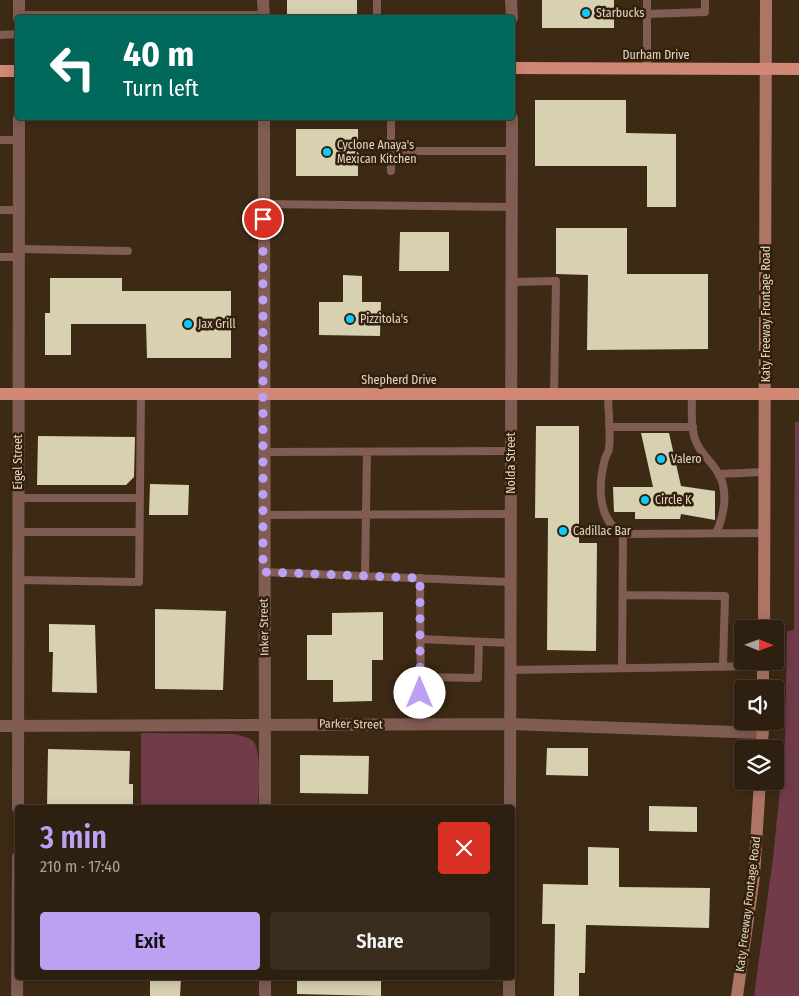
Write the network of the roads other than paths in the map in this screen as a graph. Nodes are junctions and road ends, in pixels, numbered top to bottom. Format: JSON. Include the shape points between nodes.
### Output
{"nodes":[{"id":1,"x":19,"y":0,"type":"edge"},
{"id":2,"x":264,"y":0,"type":"edge"},
{"id":3,"x":377,"y":0,"type":"edge"},
{"id":4,"x":512,"y":0,"type":"edge"},
{"id":5,"x":647,"y":0,"type":"edge"},
{"id":6,"x":705,"y":0,"type":"edge"},
{"id":7,"x":766,"y":0,"type":"edge"},
{"id":8,"x":647,"y":14,"type":"junction"},
{"id":9,"x":19,"y":15,"type":"edge"},
{"id":10,"x":264,"y":15,"type":"edge"},
{"id":11,"x":377,"y":15,"type":"edge"},
{"id":12,"x":512,"y":15,"type":"edge"},
{"id":13,"x":15,"y":34,"type":"edge"},
{"id":14,"x":0,"y":35,"type":"edge"},
{"id":15,"x":515,"y":68,"type":"edge"},
{"id":16,"x":647,"y":69,"type":"junction"},
{"id":17,"x":767,"y":69,"type":"junction"},
{"id":18,"x":799,"y":69,"type":"edge"},
{"id":19,"x":0,"y":71,"type":"edge"},
{"id":20,"x":15,"y":71,"type":"edge"},
{"id":21,"x":19,"y":120,"type":"edge"},
{"id":22,"x":264,"y":120,"type":"edge"},
{"id":23,"x":391,"y":120,"type":"edge"},
{"id":24,"x":512,"y":120,"type":"edge"},
{"id":25,"x":0,"y":140,"type":"edge"},
{"id":26,"x":19,"y":140,"type":"junction"},
{"id":27,"x":391,"y":151,"type":"junction"},
{"id":28,"x":512,"y":151,"type":"junction"},
{"id":29,"x":391,"y":171,"type":"dead end"},
{"id":30,"x":263,"y":204,"type":"junction"},
{"id":31,"x":512,"y":207,"type":"junction"},
{"id":32,"x":0,"y":210,"type":"edge"},
{"id":33,"x":19,"y":210,"type":"junction"},
{"id":34,"x":128,"y":250,"type":"dead end"},
{"id":35,"x":19,"y":253,"type":"junction"},
{"id":36,"x":0,"y":257,"type":"edge"},
{"id":37,"x":512,"y":282,"type":"junction"},
{"id":38,"x":0,"y":394,"type":"edge"},
{"id":39,"x":18,"y":394,"type":"junction"},
{"id":40,"x":140,"y":394,"type":"junction"},
{"id":41,"x":263,"y":394,"type":"junction"},
{"id":42,"x":511,"y":394,"type":"junction"},
{"id":43,"x":554,"y":394,"type":"junction"},
{"id":44,"x":608,"y":394,"type":"junction"},
{"id":45,"x":692,"y":394,"type":"junction"},
{"id":46,"x":765,"y":394,"type":"junction"},
{"id":47,"x":799,"y":394,"type":"edge"},
{"id":48,"x":609,"y":427,"type":"junction"},
{"id":49,"x":693,"y":427,"type":"junction"},
{"id":50,"x":511,"y":451,"type":"junction"},
{"id":51,"x":263,"y":452,"type":"junction"},
{"id":52,"x":367,"y":452,"type":"junction"},
{"id":53,"x":765,"y":472,"type":"junction"},
{"id":54,"x":719,"y":474,"type":"junction"},
{"id":55,"x":18,"y":498,"type":"junction"},
{"id":56,"x":139,"y":498,"type":"junction"},
{"id":57,"x":263,"y":514,"type":"junction"},
{"id":58,"x":366,"y":514,"type":"junction"},
{"id":59,"x":511,"y":514,"type":"junction"},
{"id":60,"x":18,"y":532,"type":"junction"},
{"id":61,"x":139,"y":532,"type":"junction"},
{"id":62,"x":716,"y":533,"type":"junction"},
{"id":63,"x":764,"y":533,"type":"junction"},
{"id":64,"x":623,"y":534,"type":"junction"},
{"id":65,"x":263,"y":572,"type":"junction"},
{"id":66,"x":365,"y":575,"type":"junction"},
{"id":67,"x":420,"y":578,"type":"junction"},
{"id":68,"x":18,"y":580,"type":"junction"},
{"id":69,"x":510,"y":582,"type":"junction"},
{"id":70,"x":623,"y":595,"type":"junction"},
{"id":71,"x":764,"y":620,"type":"edge"},
{"id":72,"x":420,"y":639,"type":"junction"},
{"id":73,"x":479,"y":642,"type":"junction"},
{"id":74,"x":510,"y":643,"type":"junction"},
{"id":75,"x":734,"y":665,"type":"edge"},
{"id":76,"x":724,"y":666,"type":"junction"},
{"id":77,"x":622,"y":668,"type":"junction"},
{"id":78,"x":510,"y":670,"type":"junction"},
{"id":79,"x":420,"y":677,"type":"junction"},
{"id":80,"x":265,"y":724,"type":"junction"},
{"id":81,"x":421,"y":724,"type":"junction"},
{"id":82,"x":510,"y":724,"type":"junction"},
{"id":83,"x":0,"y":726,"type":"edge"},
{"id":84,"x":18,"y":726,"type":"junction"},
{"id":85,"x":734,"y":727,"type":"edge"},
{"id":86,"x":759,"y":790,"type":"edge"},
{"id":87,"x":18,"y":805,"type":"edge"},
{"id":88,"x":265,"y":805,"type":"edge"},
{"id":89,"x":510,"y":805,"type":"edge"},
{"id":90,"x":17,"y":980,"type":"edge"},
{"id":91,"x":265,"y":980,"type":"edge"},
{"id":92,"x":510,"y":980,"type":"edge"},
{"id":93,"x":17,"y":996,"type":"edge"},
{"id":94,"x":265,"y":996,"type":"edge"},
{"id":95,"x":509,"y":996,"type":"edge"},
{"id":96,"x":737,"y":996,"type":"edge"}],
"edges":[{"from":1,"to":9,"type":"street"},
{"from":2,"to":10,"type":"street"},
{"from":3,"to":11,"type":"lane"},
{"from":4,"to":12,"type":"street"},
{"from":5,"to":8,"type":"lane"},
{"from":6,"to":8,"type":"lane","via":[[705,12]]},
{"from":7,"to":17,"type":"main road","name":"Katy Freeway Frontage Road"},
{"from":8,"to":16,"type":"lane"},
{"from":13,"to":14,"type":"lane"},
{"from":15,"to":16,"type":"main road","name":"Durham Drive"},
{"from":16,"to":17,"type":"main road","name":"Durham Drive"},
{"from":17,"to":18,"type":"main road","name":"Durham Drive"},
{"from":17,"to":46,"type":"main road","name":"Katy Freeway Frontage Road"},
{"from":19,"to":20,"type":"main road"},
{"from":21,"to":26,"type":"street","name":"Eigel Street"},
{"from":22,"to":30,"type":"street","name":"Inker Street"},
{"from":23,"to":27,"type":"lane"},
{"from":24,"to":28,"type":"street","name":"Nolda Street"},
{"from":25,"to":26,"type":"lane"},
{"from":26,"to":33,"type":"street","name":"Eigel Street"},
{"from":27,"to":28,"type":"lane"},
{"from":27,"to":29,"type":"lane"},
{"from":28,"to":31,"type":"street","name":"Nolda Street"},
{"from":30,"to":31,"type":"lane"},
{"from":30,"to":41,"type":"street","name":"Inker Street"},
{"from":31,"to":37,"type":"street","name":"Nolda Street"},
{"from":32,"to":33,"type":"lane"},
{"from":33,"to":35,"type":"street","name":"Eigel Street"},
{"from":34,"to":35,"type":"lane"},
{"from":35,"to":36,"type":"lane"},
{"from":35,"to":39,"type":"street","name":"Eigel Street"},
{"from":37,"to":42,"type":"street","name":"Nolda Street"},
{"from":37,"to":43,"type":"lane","via":[[556,281]]},
{"from":38,"to":39,"type":"main road","name":"Shepherd Drive"},
{"from":39,"to":40,"type":"main road","name":"Shepherd Drive"},
{"from":39,"to":55,"type":"street","name":"Eigel Street"},
{"from":40,"to":41,"type":"main road","name":"Shepherd Drive"},
{"from":40,"to":56,"type":"lane"},
{"from":41,"to":42,"type":"main road","name":"Shepherd Drive"},
{"from":41,"to":51,"type":"street","name":"Inker Street"},
{"from":42,"to":43,"type":"main road","name":"Shepherd Drive"},
{"from":42,"to":50,"type":"street","name":"Nolda Street"},
{"from":43,"to":44,"type":"main road","name":"Shepherd Drive"},
{"from":44,"to":45,"type":"main road","name":"Shepherd Drive"},
{"from":44,"to":48,"type":"lane"},
{"from":45,"to":46,"type":"main road","name":"Shepherd Drive"},
{"from":45,"to":49,"type":"lane"},
{"from":46,"to":47,"type":"main road","name":"Shepherd Drive"},
{"from":46,"to":53,"type":"main road","name":"Katy Freeway Frontage Road"},
{"from":48,"to":49,"type":"lane"},
{"from":48,"to":64,"type":"lane","via":[[601,500],[606,520]]},
{"from":49,"to":54,"type":"lane","via":[[698,446]]},
{"from":50,"to":52,"type":"lane"},
{"from":50,"to":59,"type":"street","name":"Nolda Street"},
{"from":51,"to":52,"type":"lane"},
{"from":51,"to":57,"type":"street","name":"Inker Street"},
{"from":52,"to":58,"type":"lane"},
{"from":53,"to":54,"type":"lane"},
{"from":53,"to":63,"type":"main road","name":"Katy Freeway Frontage Road"},
{"from":54,"to":62,"type":"lane","via":[[724,498],[722,519]]},
{"from":55,"to":56,"type":"lane"},
{"from":55,"to":60,"type":"street","name":"Eigel Street"},
{"from":56,"to":61,"type":"lane"},
{"from":57,"to":58,"type":"lane"},
{"from":57,"to":65,"type":"street","name":"Inker Street"},
{"from":58,"to":59,"type":"lane"},
{"from":58,"to":66,"type":"lane"},
{"from":59,"to":69,"type":"street","name":"Nolda Street"},
{"from":60,"to":61,"type":"lane"},
{"from":60,"to":68,"type":"street","name":"Eigel Street"},
{"from":61,"to":68,"type":"lane","via":[[139,582]]},
{"from":62,"to":63,"type":"lane"},
{"from":62,"to":64,"type":"lane"},
{"from":63,"to":71,"type":"main road","name":"Katy Freeway Frontage Road"},
{"from":64,"to":70,"type":"lane"},
{"from":65,"to":66,"type":"lane"},
{"from":65,"to":80,"type":"street","name":"Inker Street"},
{"from":66,"to":67,"type":"lane"},
{"from":67,"to":69,"type":"lane"},
{"from":67,"to":72,"type":"lane"},
{"from":68,"to":84,"type":"street","name":"Eigel Street"},
{"from":69,"to":74,"type":"street","name":"Nolda Street"},
{"from":70,"to":76,"type":"lane","via":[[725,596]]},
{"from":70,"to":77,"type":"lane"},
{"from":72,"to":73,"type":"lane"},
{"from":72,"to":79,"type":"lane"},
{"from":73,"to":74,"type":"lane"},
{"from":73,"to":79,"type":"lane","via":[[478,678]]},
{"from":74,"to":78,"type":"street","name":"Nolda Street"},
{"from":75,"to":76,"type":"lane"},
{"from":76,"to":77,"type":"lane"},
{"from":77,"to":78,"type":"lane"},
{"from":78,"to":82,"type":"street","name":"Nolda Street"},
{"from":79,"to":81,"type":"lane"},
{"from":80,"to":81,"type":"street","name":"Parker Street"},
{"from":80,"to":84,"type":"street","name":"Parker Street"},
{"from":80,"to":88,"type":"street","name":"Inker Street"},
{"from":81,"to":82,"type":"street","name":"Parker Street"},
{"from":82,"to":85,"type":"street","name":"Parker Street"},
{"from":82,"to":89,"type":"street","name":"Nolda Street"},
{"from":83,"to":84,"type":"street","name":"Parker Street"},
{"from":84,"to":87,"type":"street","name":"Eigel Street"},
{"from":86,"to":96,"type":"main road","name":"Katy Freeway Frontage Road","via":[[754,876]]},
{"from":90,"to":93,"type":"street"},
{"from":91,"to":94,"type":"street"},
{"from":92,"to":95,"type":"street"}]}
